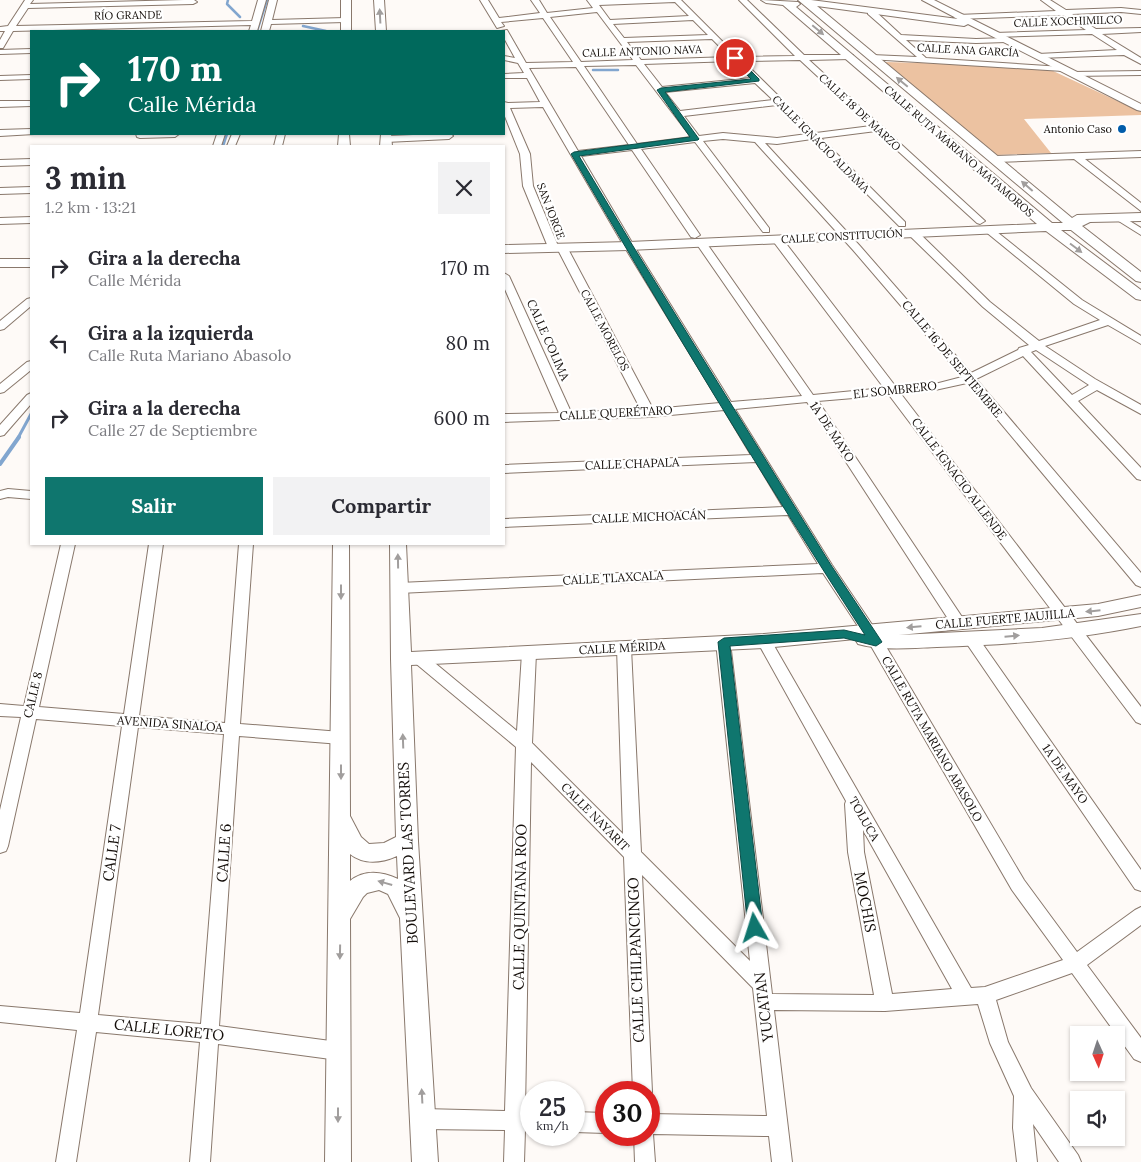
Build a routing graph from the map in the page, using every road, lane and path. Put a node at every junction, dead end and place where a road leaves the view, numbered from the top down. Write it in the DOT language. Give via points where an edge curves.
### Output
graph roads {
  1 [pos="262,0"];
  2 [pos="273,0"];
  3 [pos="346,0"];
  4 [pos="379,0"];
  5 [pos="484,0"];
  6 [pos="536,0"];
  7 [pos="677,0"];
  8 [pos="743,0"];
  9 [pos="766,0"];
  10 [pos="927,0"];
  11 [pos="1045,0"];
  12 [pos="784,1"];
  13 [pos="805,1"];
  14 [pos="27,3"];
  15 [pos="594,4"];
  16 [pos="870,12"];
  17 [pos="1141,12"];
  18 [pos="1065,13"];
  19 [pos="189,14"];
  20 [pos="546,15"];
  21 [pos="958,16"];
  22 [pos="694,18"];
  23 [pos="345,20"];
  24 [pos="497,20"];
  25 [pos="267,22"];
  26 [pos="299,22"];
  27 [pos="608,22"];
  28 [pos="256,23"];
  29 [pos="974,25"];
  30 [pos="11,28"];
  31 [pos="0,29"];
  32 [pos="253,30"];
  33 [pos="265,30"];
  34 [pos="296,30"];
  35 [pos="346,30"];
  36 [pos="381,30"];
  37 [pos="503,30"];
  38 [pos="1141,30"];
  39 [pos="1095,32"];
  40 [pos="505,34"];
  41 [pos="996,35"];
  42 [pos="714,37"];
  43 [pos="898,37"];
  44 [pos="621,40"];
  45 [pos="1007,40"];
  46 [pos="0,46"];
  47 [pos="1141,51"];
  48 [pos="0,52"];
  49 [pos="30,52"];
  50 [pos="1126,52"];
  51 [pos="1038,56"];
  52 [pos="850,57"];
  53 [pos="872,57"];
  54 [pos="505,58"];
  55 [pos="735,58"];
  56 [pos="801,58"];
  57 [pos="923,59"];
  58 [pos="638,62"];
  59 [pos="1141,62"];
  60 [pos="579,64"];
  61 [pos="525,68"];
  62 [pos="1063,69"];
  63 [pos="1141,73"];
  64 [pos="1073,74"];
  65 [pos="505,76"];
  66 [pos="30,77"];
  67 [pos="0,78"];
  68 [pos="756,80"];
  69 [pos="661,90"];
  70 [pos="528,96"];
  71 [pos="778,102"];
  72 [pos="505,103"];
  73 [pos="505,103"];
  74 [pos="0,104"];
  75 [pos="30,104"];
  76 [pos="544,104"];
  77 [pos="505,105"];
  78 [pos="1141,108"];
  79 [pos="679,114"];
  80 [pos="877,128"];
  81 [pos="30,132"];
  82 [pos="0,133"];
  83 [pos="449,135"];
  84 [pos="814,136"];
  85 [pos="695,139"];
  86 [pos="386,140"];
  87 [pos="758,140"];
  88 [pos="634,146"];
  89 [pos="574,154"];
  90 [pos="1141,154"];
  91 [pos="1077,157"];
  92 [pos="996,159"];
  93 [pos="30,162"];
  94 [pos="0,163"];
  95 [pos="30,190"];
  96 [pos="0,191"];
  97 [pos="1141,208"];
  98 [pos="1141,217"];
  99 [pos="1037,218"];
  100 [pos="1120,218"];
  101 [pos="30,220"];
  102 [pos="0,221"];
  103 [pos="1069,222"];
  104 [pos="902,224"];
  105 [pos="984,225"];
  106 [pos="1048,227"];
  107 [pos="766,230"];
  108 [pos="842,231"];
  109 [pos="1141,232"];
  110 [pos="913,233"];
  111 [pos="698,239"];
  112 [pos="778,239"];
  113 [pos="628,244"];
  114 [pos="558,247"];
  115 [pos="505,249"];
  116 [pos="30,262"];
  117 [pos="2,265"];
  118 [pos="505,278"];
  119 [pos="1141,278"];
  120 [pos="1141,296"];
  121 [pos="30,303"];
  122 [pos="1109,321"];
  123 [pos="0,328"];
  124 [pos="1141,341"];
  125 [pos="1038,344"];
  126 [pos="1024,350"];
  127 [pos="30,365"];
  128 [pos="968,379"];
  129 [pos="1096,386"];
  130 [pos="0,390"];
  131 [pos="892,391"];
  132 [pos="30,398"];
  133 [pos="809,398"];
  134 [pos="1070,401"];
  135 [pos="728,406"];
  136 [pos="1141,410"];
  137 [pos="649,413"];
  138 [pos="567,416"];
  139 [pos="505,418"];
  140 [pos="0,432"];
  141 [pos="760,458"];
  142 [pos="505,469"];
  143 [pos="1141,476"];
  144 [pos="0,495"];
  145 [pos="30,495"];
  146 [pos="793,511"];
  147 [pos="505,523"];
  148 [pos="68,545"];
  149 [pos="156,545"];
  150 [pos="246,545"];
  151 [pos="341,545"];
  152 [pos="398,545"];
  153 [pos="827,568"];
  154 [pos="1141,582"];
  155 [pos="399,588"];
  156 [pos="1141,601"];
  157 [pos="1062,614"];
  158 [pos="1141,620"];
  159 [pos="959,624"];
  160 [pos="1074,631"];
  161 [pos="872,637"];
  162 [pos="972,640"];
  163 [pos="764,641"];
  164 [pos="724,642"];
  165 [pos="624,648"];
  166 [pos="529,653"];
  167 [pos="410,658"];
  168 [pos="0,710"];
  169 [pos="29,712"];
  170 [pos="1141,718"];
  171 [pos="131,721"];
  172 [pos="233,728"];
  173 [pos="341,738"];
  174 [pos="524,745"];
  175 [pos="853,800"];
  176 [pos="341,812"];
  177 [pos="407,841"];
  178 [pos="0,846"];
  179 [pos="631,855"];
  180 [pos="1141,884"];
  181 [pos="1141,915"];
  182 [pos="411,920"];
  183 [pos="340,924"];
  184 [pos="1075,964"];
  185 [pos="763,994"];
  186 [pos="985,995"];
  187 [pos="966,997"];
  188 [pos="884,1003"];
  189 [pos="0,1014"];
  190 [pos="88,1022"];
  191 [pos="211,1034"];
  192 [pos="338,1051"];
  193 [pos="1141,1053"];
  194 [pos="523,1081"];
  195 [pos="641,1081"];
  196 [pos="1024,1095"];
  197 [pos="423,1119"];
  198 [pos="520,1121"];
  199 [pos="660,1124"];
  200 [pos="778,1126"];
  201 [pos="520,1135"];
  202 [pos="644,1146"];
  203 [pos="66,1162"];
  204 [pos="200,1162"];
  205 [pos="338,1162"];
  206 [pos="425,1162"];
  207 [pos="514,1162"];
  208 [pos="645,1162"];
  209 [pos="782,1162"];
  210 [pos="1028,1162"];
  211 [pos="1071,1162"];
  1 -- 28 [label="street"];
  2 -- 25 [label="street"];
  3 -- 23 [label="main road"];
  36 -- 4 [label="main road, one-way"];
  5 -- 24 [label="street, CALLE RUTA MARIANO ABASOLO"];
  6 -- 20 [label="street, 1A DE MAYO"];
  7 -- 15 [label="street"];
  7 -- 22 [label="street, CALLE IGNACIO ALDAMA"];
  8 -- 56 [label="street, CALLE 18 DE MARZO"];
  9 -- 12 [label="main road"];
  10 -- 21 [label="main road"];
  11 -- 18 [label="street"];
  12 -- 13 [label="main road"];
  12 -- 52 [label="main road, CALLE RUTA MARIANO MATAMOROS, one-way"];
  13 -- 16 [label="main road"];
  13 -- 53 [label="main road, CALLE RUTA MARIANO MATAMOROS"];
  14 -- 19 [label="street"];
  14 -- 30 [label="street"];
  15 -- 20 [label="street"];
  15 -- 27 [label="street"];
  16 -- 29 [label="main road"];
  16 -- 43 [label="street"];
  17 -- 18 [label="street"];
  18 -- 21 [label="street"];
  18 -- 39 [label="street"];
  19 -- 28 [label="street, RÍO GRANDE"];
  19 -- 30 [label="street, RÍO GRANDE"];
  20 -- 24 [label="street"];
  20 -- 60 [label="street, 1A DE MAYO"];
  21 -- 29 [label="main road"];
  22 -- 27 [label="street"];
  22 -- 42 [label="street, CALLE IGNACIO ALDAMA"];
  23 -- 26 [label="street"];
  23 -- 35 [label="main road"];
  24 -- 37 [label="street, CALLE RUTA MARIANO ABASOLO"];
  25 -- 26 [label="street"];
  25 -- 33 [label="street"];
  26 -- 34 [label="street"];
  27 -- 44 [label="street"];
  28 -- 32 [label="street"];
  29 -- 41 [label="main road"];
  30 -- 31 [label="street, RÍO GRANDE"];
  30 -- 46 [label="street"];
  38 -- 39 [label="street, CALLE XOCHIMILCO"];
  39 -- 41 [label="street, CALLE XOCHIMILCO"];
  39 -- 50 [label="street"];
  40 -- 61 [label="street, CALLE RUTA MARIANO ABASOLO"];
  41 -- 45 [label="main road"];
  42 -- 44 [label="street"];
  42 -- 55 [label="street, CALLE IGNACIO ALDAMA"];
  43 -- 45 [label="street"];
  43 -- 57 [label="street"];
  44 -- 58 [label="street"];
  45 -- 51 [label="main road"];
  47 -- 50 [label="street, CALLE ANA GARCÍA"];
  48 -- 49 [label="street"];
  50 -- 51 [label="street, CALLE ANA GARCÍA"];
  50 -- 59 [label="street"];
  51 -- 62 [label="main road"];
  52 -- 56 [label="street, CALLE ANTONIO NAVA"];
  52 -- 99 [label="main road, CALLE RUTA MARIANO MATAMOROS"];
  53 -- 57 [label="street, CALLE ANA GARCÍA"];
  92 -- 53 [label="main road, CALLE RUTA MARIANO MATAMOROS, one-way"];
  54 -- 61 [label="street"];
  55 -- 56 [label="street, CALLE ANTONIO NAVA"];
  55 -- 58 [label="street, CALLE ANTONIO NAVA"];
  55 -- 68 [label="street, CALLE IGNACIO ALDAMA"];
  56 -- 80 [label="street, CALLE 18 DE MARZO"];
  57 -- 62 [label="street, CALLE ANA GARCÍA"];
  58 -- 60 [label="street, CALLE ANTONIO NAVA"];
  58 -- 69 [label="street"];
  60 -- 61 [label="street, CALLE ANTONIO NAVA"];
  60 -- 88 [label="street, 1A DE MAYO"];
  61 -- 65 [label="street"];
  61 -- 76 [label="street, CALLE RUTA MARIANO ABASOLO"];
  62 -- 64 [label="main road"];
  63 -- 64 [label="street"];
  64 -- 78 [label="main road"];
  66 -- 67 [label="street"];
  68 -- 69 [label="street"];
  68 -- 71 [label="street, CALLE IGNACIO ALDAMA"];
  69 -- 79 [label="street"];
  70 -- 73 [label="street"];
  71 -- 79 [label="street"];
  71 -- 84 [label="street, CALLE IGNACIO ALDAMA"];
  72 -- 76 [label="street"];
  74 -- 75 [label="street"];
  76 -- 89 [label="street, CALLE RUTA MARIANO ABASOLO"];
  77 -- 114 [label="street, SAN JORGE" via="525,154 528,186"];
  79 -- 85 [label="street"];
  80 -- 84 [label="street"];
  80 -- 105 [label="street, CALLE 18 DE MARZO"];
  81 -- 82 [label="street"];
  83 -- 86 [label="street"];
  84 -- 87 [label="street" via="777,142"];
  84 -- 104 [label="street, CALLE IGNACIO ALDAMA"];
  85 -- 87 [label="street" via="738,136"];
  85 -- 88 [label="street"];
  85 -- 107 [label="street"];
  87 -- 108 [label="street, CALLE 16 DE SEPTIEMBRE"];
  88 -- 89 [label="street"];
  88 -- 111 [label="street, 1A DE MAYO"];
  89 -- 113 [label="street, CALLE RUTA MARIANO ABASOLO"];
  90 -- 91 [label="street"];
  91 -- 92 [label="street"];
  91 -- 97 [label="street"];
  103 -- 92 [label="main road, CALLE RUTA MARIANO MATAMOROS, one-way"];
  93 -- 94 [label="street"];
  95 -- 96 [label="street"];
  98 -- 100 [label="main road"];
  99 -- 103 [label="main road, CALLE CONSTITUCIÓN"];
  99 -- 105 [label="main road, CALLE CONSTITUCIÓN"];
  99 -- 106 [label="main road, CALLE RUTA MARIANO MATAMOROS"];
  100 -- 103 [label="main road"];
  100 -- 109 [label="street"];
  101 -- 102 [label="street"];
  103 -- 106 [label="main road, CALLE CONSTITUCIÓN"];
  103 -- 119 [label="main road, CALLE RUTA MARIANO MATAMOROS"];
  104 -- 105 [label="main road, CALLE CONSTITUCIÓN"];
  104 -- 108 [label="main road, CALLE CONSTITUCIÓN"];
  105 -- 106 [label="main road, CALLE CONSTITUCIÓN"];
  105 -- 110 [label="main road, CALLE CONSTITUCIÓN"];
  105 -- 122 [label="street, CALLE 18 DE MARZO" via="1045,277"];
  106 -- 120 [label="main road, CALLE RUTA MARIANO MATAMOROS, one-way"];
  107 -- 108 [label="main road, CALLE CONSTITUCIÓN"];
  107 -- 111 [label="main road, CALLE CONSTITUCIÓN"];
  108 -- 110 [label="main road, CALLE CONSTITUCIÓN"];
  108 -- 112 [label="main road, CALLE CONSTITUCIÓN"];
  108 -- 128 [label="street, CALLE 16 DE SEPTIEMBRE"];
  110 -- 125 [label="street" via="1012,326"];
  111 -- 112 [label="main road, CALLE CONSTITUCIÓN"];
  111 -- 113 [label="main road, CALLE CONSTITUCIÓN"];
  111 -- 133 [label="street, 1A DE MAYO"];
  112 -- 131 [label="street, CALLE IGNACIO ALLENDE"];
  113 -- 114 [label="main road, CALLE CONSTITUCIÓN"];
  113 -- 135 [label="street, CALLE RUTA MARIANO ABASOLO"];
  114 -- 115 [label="main road, CALLE CONSTITUCIÓN"];
  114 -- 137 [label="street, CALLE MORELOS"];
  116 -- 117 [label="main road"];
  118 -- 138 [label="street, CALLE COLIMA"];
  121 -- 123 [label="street"];
  122 -- 124 [label="street, CALLE 18 DE MARZO"];
  122 -- 125 [label="street, EL SOMBRERO"];
  125 -- 126 [label="street, EL SOMBRERO"];
  125 -- 129 [label="street"];
  126 -- 128 [label="street, EL SOMBRERO"];
  126 -- 134 [label="street"];
  127 -- 130 [label="street"];
  128 -- 131 [label="street, EL SOMBRERO" via="936,387"];
  128 -- 154 [label="street, CALLE 16 DE SEPTIEMBRE"];
  129 -- 134 [label="street"];
  129 -- 136 [label="street"];
  131 -- 133 [label="street, EL SOMBRERO"];
  131 -- 157 [label="street, CALLE IGNACIO ALLENDE"];
  132 -- 140 [label="street"];
  133 -- 135 [label="street, EL SOMBRERO"];
  133 -- 159 [label="street, 1A DE MAYO"];
  134 -- 143 [label="street"];
  135 -- 137 [label="street, CALLE QUERÉTARO"];
  135 -- 141 [label="street, CALLE RUTA MARIANO ABASOLO"];
  137 -- 138 [label="street, CALLE QUERÉTARO"];
  138 -- 139 [label="street, CALLE QUERÉTARO"];
  141 -- 142 [label="street, CALLE CHAPALA"];
  141 -- 146 [label="street, CALLE RUTA MARIANO ABASOLO"];
  144 -- 145 [label="street"];
  146 -- 147 [label="street, CALLE MICHOACÁN"];
  146 -- 153 [label="street, CALLE RUTA MARIANO ABASOLO"];
  148 -- 169 [label="street, CALLE 8"];
  149 -- 171 [label="street, CALLE 7"];
  150 -- 172 [label="street, CALLE 6"];
  151 -- 173 [label="main road, one-way"];
  155 -- 152 [label="main road, BOULEVARD LAS TORRES, one-way"];
  153 -- 155 [label="street, CALLE TLAXCALA"];
  153 -- 161 [label="street, CALLE RUTA MARIANO ABASOLO"];
  155 -- 167 [label="main road, BOULEVARD LAS TORRES"];
  156 -- 157 [label="main road, CALLE FUERTE JAUJILLA, one-way"];
  157 -- 159 [label="main road, CALLE FUERTE JAUJILLA"];
  157 -- 160 [label="street, CALLE IGNACIO ALLENDE"];
  158 -- 160 [label="main road, CALLE FUERTE JAUJILLA"];
  159 -- 161 [label="main road, CALLE FUERTE JAUJILLA, one-way"];
  162 -- 160 [label="main road, CALLE FUERTE JAUJILLA, one-way"];
  160 -- 170 [label="street, CALLE IGNACIO ALLENDE"];
  161 -- 162 [label="main road, CALLE FUERTE JAUJILLA"];
  161 -- 163 [label="main road, CALLE MÉRIDA" via="844,634"];
  161 -- 184 [label="street, CALLE RUTA MARIANO ABASOLO" via="1018,885"];
  162 -- 180 [label="street, 1A DE MAYO"];
  163 -- 164 [label="main road, CALLE MÉRIDA"];
  163 -- 175 [label="street, TOLUCA"];
  164 -- 165 [label="main road, CALLE MÉRIDA"];
  164 -- 185 [label="street, YUCATAN"];
  165 -- 166 [label="main road, CALLE MÉRIDA"];
  165 -- 179 [label="street, CALLE CHILPANCINGO"];
  166 -- 167 [label="main road, CALLE MÉRIDA"];
  166 -- 174 [label="street, CALLE QUINTANA ROO"];
  167 -- 174 [label="street, CALLE NAYARIT"];
  177 -- 167 [label="main road, BOULEVARD LAS TORRES, one-way"];
  168 -- 169 [label="street, AVENIDA SINALOA"];
  169 -- 171 [label="street, AVENIDA SINALOA"];
  169 -- 178 [label="street, CALLE 8"];
  171 -- 172 [label="street, AVENIDA SINALOA"];
  171 -- 190 [label="street, CALLE 7"];
  172 -- 173 [label="street, AVENIDA SINALOA"];
  172 -- 191 [label="street, CALLE 6"];
  173 -- 176 [label="main road, one-way"];
  174 -- 179 [label="street, CALLE NAYARIT"];
  174 -- 194 [label="street, CALLE QUINTANA ROO"];
  175 -- 187 [label="street, TOLUCA"];
  175 -- 188 [label="street, MOCHIS" via="856,852"];
  176 -- 177 [label="main road" via="349,840 362,850 383,853"];
  176 -- 183 [label="main road"];
  177 -- 182 [label="main road, BOULEVARD LAS TORRES"];
  179 -- 185 [label="street, CALLE NAYARIT"];
  179 -- 195 [label="street, CALLE CHILPANCINGO"];
  181 -- 184 [label="street"];
  182 -- 183 [label="main road, one-way" via="396,888 380,881 354,890"];
  197 -- 182 [label="main road, BOULEVARD LAS TORRES, one-way"];
  183 -- 192 [label="main road, one-way"];
  184 -- 186 [label="street"];
  184 -- 193 [label="street, CALLE RUTA MARIANO ABASOLO"];
  185 -- 188 [label="street"];
  185 -- 200 [label="street, YUCATAN"];
  186 -- 187 [label="street"];
  186 -- 196 [label="street" via="1000,1043"];
  187 -- 188 [label="street"];
  189 -- 190 [label="street, CALLE LORETO"];
  190 -- 191 [label="street, CALLE LORETO"];
  190 -- 203 [label="street, CALLE 7"];
  191 -- 192 [label="street, CALLE LORETO"];
  191 -- 204 [label="street, CALLE 6"];
  192 -- 205 [label="main road, one-way"];
  196 -- 210 [label="street" via="1023,1128"];
  196 -- 211 [label="street"];
  197 -- 198 [label="street"];
  197 -- 206 [label="main road, BOULEVARD LAS TORRES"];
  199 -- 200 [label="street"];
  200 -- 209 [label="street, YUCATAN"];
  201 -- 207 [label="street, CALLE QUINTANA ROO"];
  202 -- 208 [label="street"];
}
